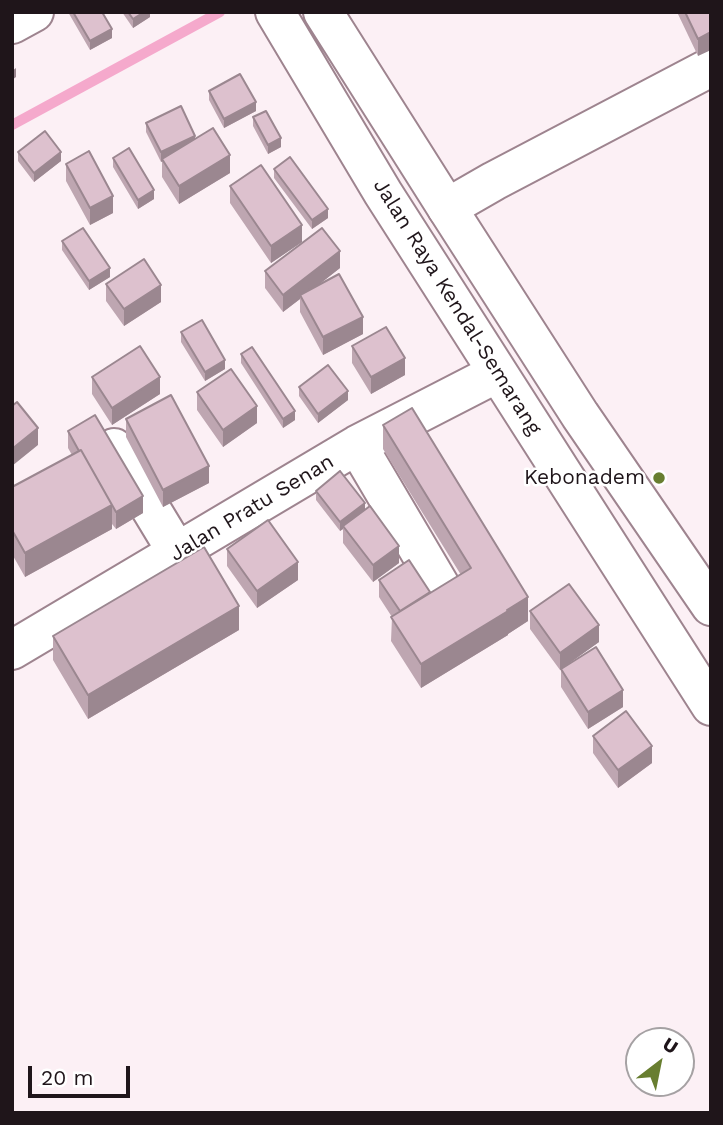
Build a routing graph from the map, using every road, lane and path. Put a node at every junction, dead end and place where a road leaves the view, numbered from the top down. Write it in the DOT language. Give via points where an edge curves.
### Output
graph roads {
  1 [pos="34,12"];
  2 [pos="275,12"];
  3 [pos="323,12"];
  4 [pos="12,24"];
  5 [pos="711,67"];
  6 [pos="447,208"];
  7 [pos="497,373"];
  8 [pos="357,445"];
  9 [pos="114,448"];
  10 [pos="177,552"];
  11 [pos="443,591"];
  12 [pos="711,606"];
  13 [pos="12,650"];
  14 [pos="711,706"];
  1 -- 4 [label="main road"];
  2 -- 7 [label="main road, Jalan Raya Kendal-Semarang"];
  3 -- 6 [label="main road, Jalan Raya Kendal-Semarang"];
  5 -- 6 [label="main road"];
  6 -- 12 [label="main road, Jalan Raya Kendal-Semarang" via="580,415"];
  7 -- 8 [label="main road, Jalan Pratu Senan"];
  7 -- 14 [label="main road, Jalan Raya Kendal-Semarang"];
  8 -- 10 [label="main road, Jalan Pratu Senan"];
  8 -- 11 [label="main road"];
  9 -- 10 [label="main road"];
  10 -- 13 [label="main road, Jalan Pratu Senan"];
}
